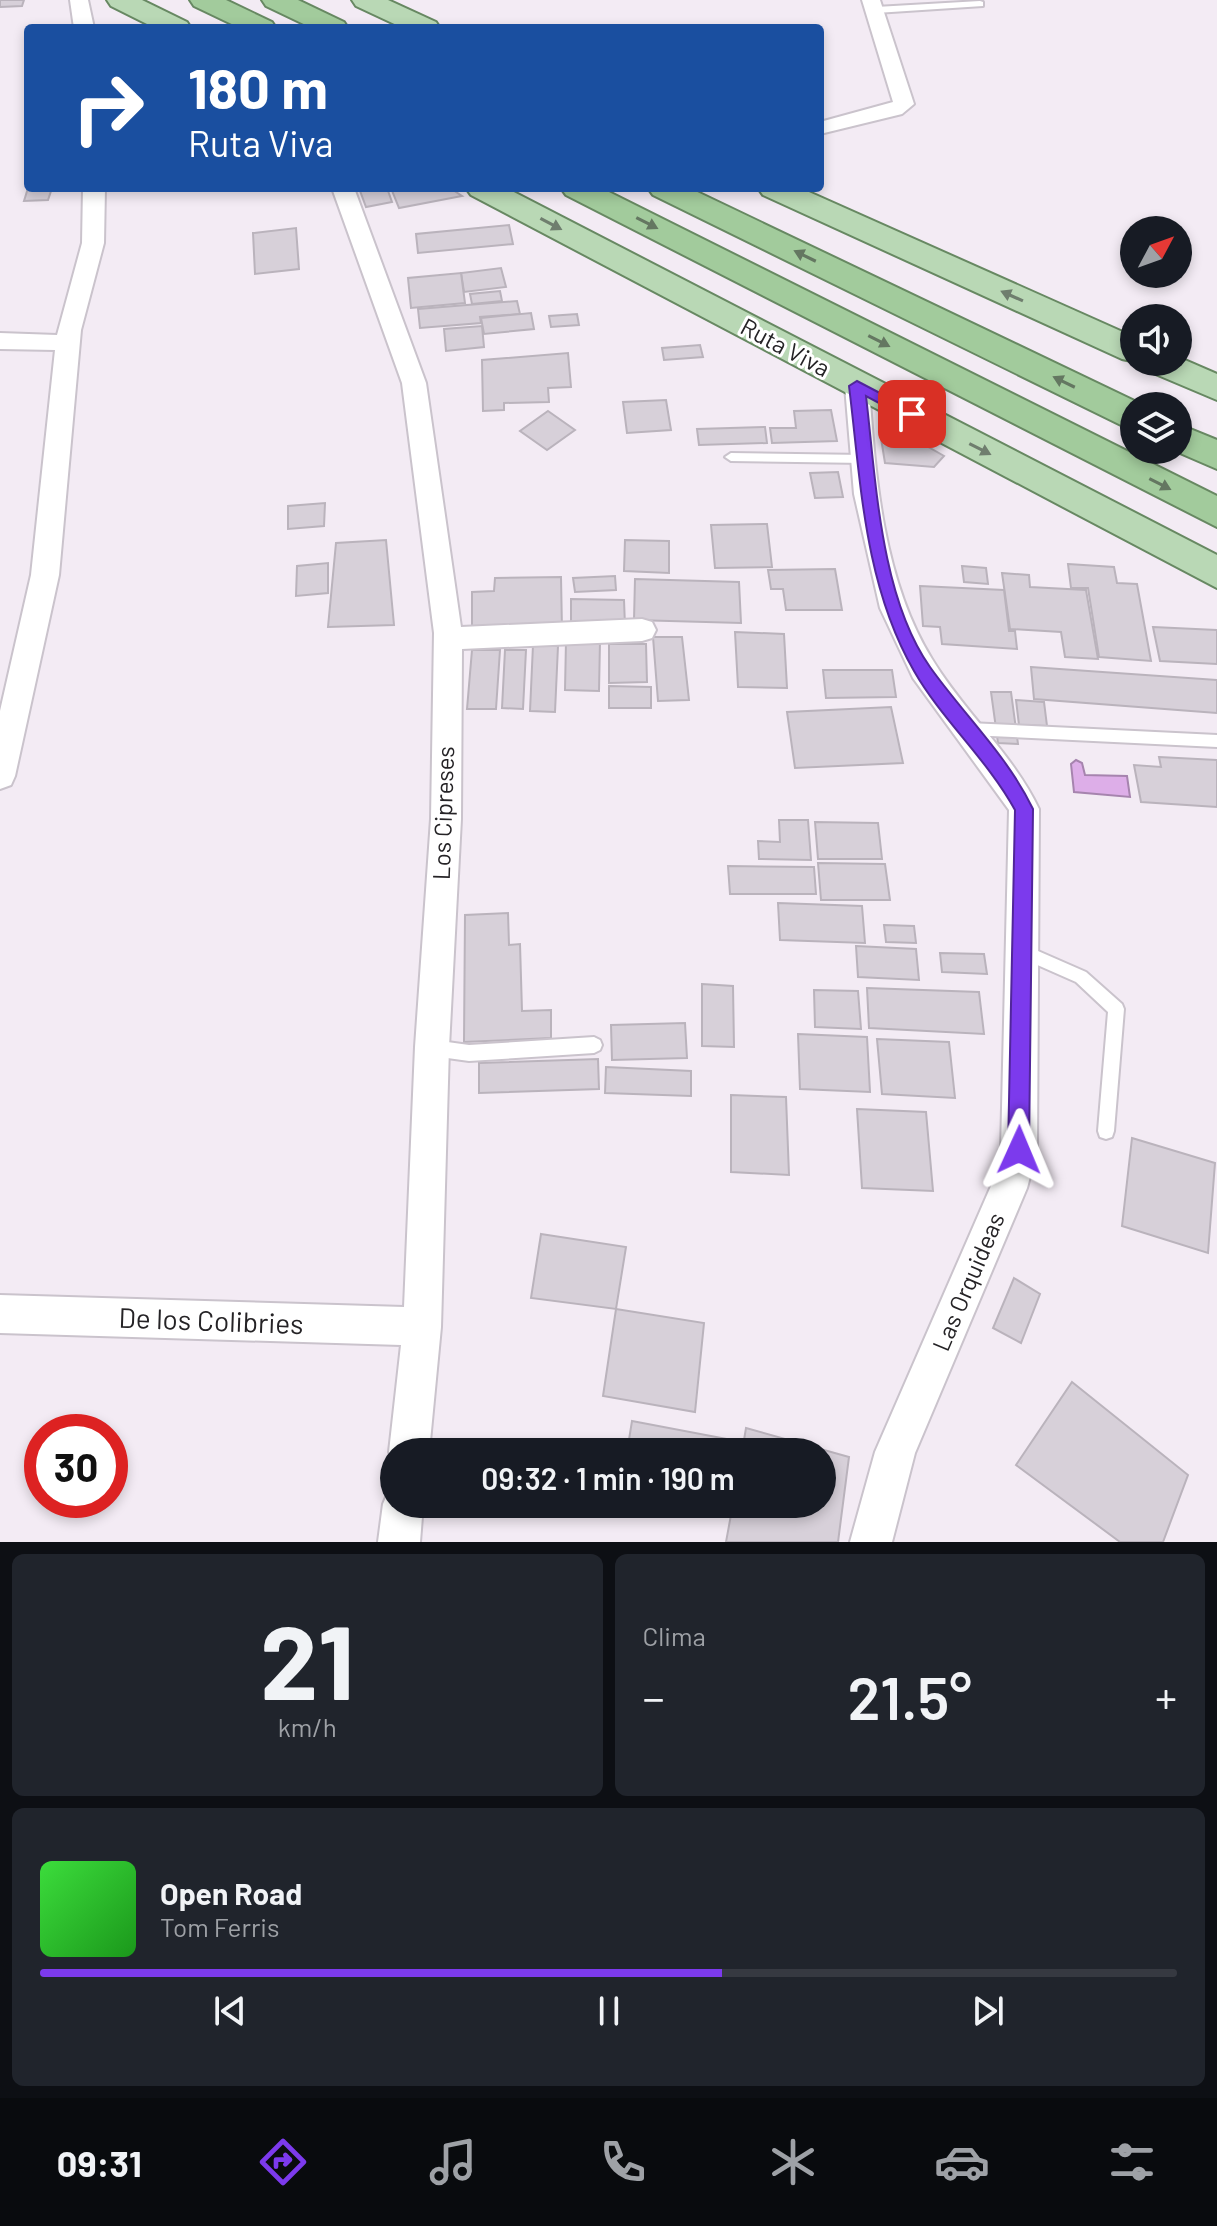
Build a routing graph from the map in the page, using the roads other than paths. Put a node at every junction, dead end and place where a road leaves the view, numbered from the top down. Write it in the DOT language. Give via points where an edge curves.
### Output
graph roads {
  1 [pos="79,0"];
  2 [pos="121,0"];
  3 [pos="204,0"];
  4 [pos="276,0"];
  5 [pos="366,0"];
  6 [pos="980,4"];
  7 [pos="873,5"];
  8 [pos="83,24"];
  9 [pos="169,24"];
  10 [pos="254,24"];
  11 [pos="326,24"];
  12 [pos="417,24"];
  13 [pos="824,127"];
  14 [pos="94,192"];
  15 [pos="344,192"];
  16 [pos="490,192"];
  17 [pos="585,192"];
  18 [pos="672,192"];
  19 [pos="783,192"];
  20 [pos="0,341"];
  21 [pos="68,343"];
  22 [pos="1120,345"];
  23 [pos="1190,376"];
  24 [pos="857,386"];
  25 [pos="1217,388"];
  26 [pos="1120,409"];
  27 [pos="1192,444"];
  28 [pos="1217,456"];
  29 [pos="731,457"];
  30 [pos="865,459"];
  31 [pos="1217,513"];
  32 [pos="1217,573"];
  33 [pos="642,630"];
  34 [pos="449,639"];
  35 [pos="969,729"];
  36 [pos="1217,741"];
  37 [pos="0,776"];
  38 [pos="1022,951"];
  39 [pos="594,1045"];
  40 [pos="432,1047"];
  41 [pos="1106,1131"];
  42 [pos="0,1314"];
  43 [pos="422,1327"];
  44 [pos="410,1438"];
  45 [pos="402,1518"];
  46 [pos="399,1542"];
  47 [pos="871,1542"];
  1 -- 8 [label="street"];
  2 -- 9 [label="main road"];
  3 -- 10 [label="highway"];
  4 -- 11 [label="highway"];
  5 -- 12 [label="main road"];
  6 -- 7 [label="lane"];
  7 -- 13 [label="street" via="904,104"];
  14 -- 21 [label="street" via="93,243"];
  15 -- 34 [label="street, Los Cipreses" via="414,383"];
  16 -- 24 [label="main road, Ruta Viva, one-way"];
  17 -- 31 [label="highway, Ruta Viva, one-way"];
  26 -- 18 [label="highway, one-way"];
  22 -- 19 [label="main road, one-way"];
  20 -- 21 [label="street"];
  21 -- 37 [label="street" via="45,575"];
  23 -- 25 [label="main road"];
  24 -- 30 [label="street, Las Orquideas"];
  24 -- 32 [label="main road, Ruta Viva, one-way"];
  27 -- 28 [label="highway"];
  29 -- 30 [label="lane"];
  30 -- 35 [label="street, Las Orquideas" via="876,544 893,605 921,668"];
  33 -- 34 [label="street"];
  34 -- 40 [label="street, Los Cipreses" via="446,819"];
  35 -- 36 [label="lane"];
  35 -- 38 [label="street, Las Orquideas" via="1024,809"];
  38 -- 41 [label="lane" via="1081,977 1116,1009"];
  38 -- 47 [label="street, Las Orquideas" via="1019,1150 1009,1188 895,1452"];
  39 -- 40 [label="lane" via="469,1053"];
  40 -- 43 [label="street, Los Cipreses"];
  42 -- 43 [label="street, De los Colibries"];
  43 -- 44 [label="street, Los Cipreses"];
  45 -- 46 [label="street"];
}
